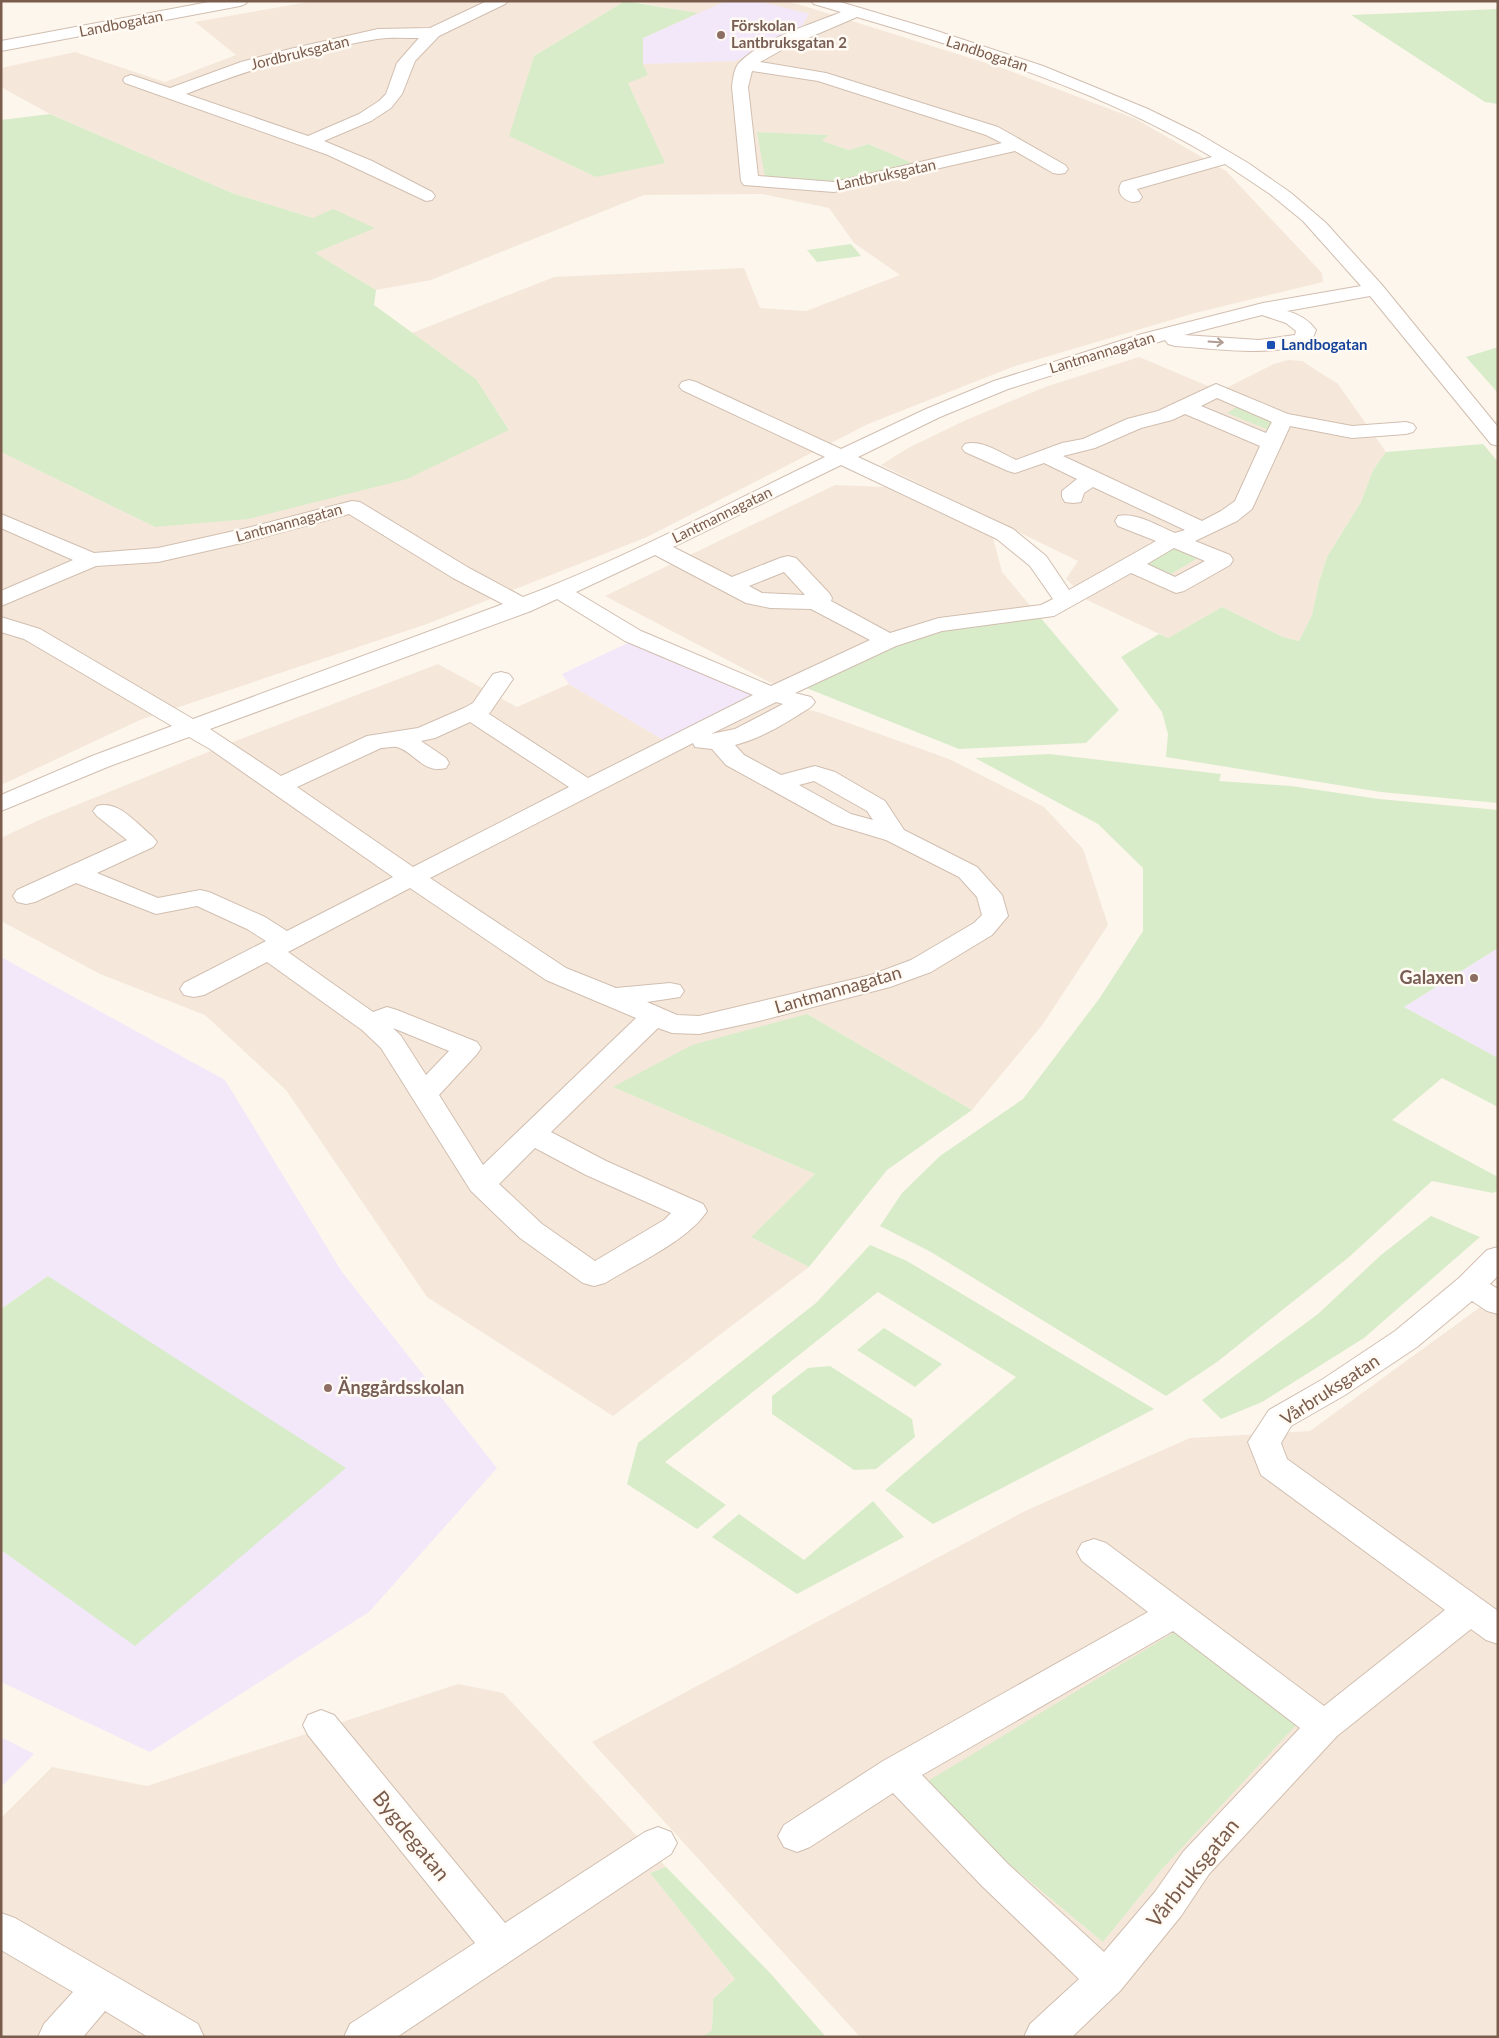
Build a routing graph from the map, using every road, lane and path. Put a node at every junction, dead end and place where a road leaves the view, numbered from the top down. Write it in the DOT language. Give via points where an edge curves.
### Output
graph roads {
  1 [pos="240,1"];
  2 [pos="500,1"];
  3 [pos="819,1"];
  4 [pos="855,12"];
  5 [pos="433,33"];
  6 [pos="1,46"];
  7 [pos="746,65"];
  8 [pos="131,80"];
  9 [pos="170,94"];
  10 [pos="308,142"];
  11 [pos="1018,145"];
  12 [pos="1227,158"];
  13 [pos="1059,169"];
  14 [pos="426,196"];
  15 [pos="1133,197"];
  16 [pos="1375,289"];
  17 [pos="1263,310"];
  18 [pos="1150,338"];
  19 [pos="689,386"];
  20 [pos="1184,406"];
  21 [pos="1283,419"];
  22 [pos="1406,428"];
  23 [pos="1498,440"];
  24 [pos="1272,444"];
  25 [pos="972,448"];
  26 [pos="1045,456"];
  27 [pos="842,457"];
  28 [pos="1092,478"];
  29 [pos="1074,497"];
  30 [pos="1,520"];
  31 [pos="1126,521"];
  32 [pos="1203,530"];
  33 [pos="1173,540"];
  34 [pos="656,547"];
  35 [pos="90,560"];
  36 [pos="1131,565"];
  37 [pos="730,586"];
  38 [pos="559,591"];
  39 [pos="1,599"];
  40 [pos="1066,601"];
  41 [pos="819,604"];
  42 [pos="523,606"];
  43 [pos="1,624"];
  44 [pos="888,641"];
  45 [pos="501,679"];
  46 [pos="771,694"];
  47 [pos="472,713"];
  48 [pos="192,728"];
  49 [pos="401,739"];
  50 [pos="678,741"];
  51 [pos="719,742"];
  52 [pos="437,764"];
  53 [pos="280,786"];
  54 [pos="587,788"];
  55 [pos="1,804"];
  56 [pos="106,812"];
  57 [pos="76,874"];
  58 [pos="410,877"];
  59 [pos="26,896"];
  60 [pos="278,946"];
  61 [pos="194,989"];
  62 [pos="670,992"];
  63 [pos="613,997"];
  64 [pos="654,1016"];
  65 [pos="372,1024"];
  66 [pos="424,1094"];
  67 [pos="534,1135"];
  68 [pos="481,1184"];
  69 [pos="1498,1257"];
  70 [pos="1470,1286"];
  71 [pos="1498,1303"];
  72 [pos="1094,1552"];
  73 [pos="1174,1614"];
  74 [pos="1484,1619"];
  75 [pos="321,1725"];
  76 [pos="1324,1726"];
  77 [pos="896,1772"];
  78 [pos="797,1836"];
  79 [pos="658,1843"];
  80 [pos="1,1930"];
  81 [pos="501,1946"];
  82 [pos="1106,1979"];
  83 [pos="101,1988"];
  84 [pos="58,2037"];
  85 [pos="184,2037"];
  86 [pos="364,2037"];
  87 [pos="1044,2037"];
  1 -- 6 [label="street, Landbogatan"];
  2 -- 5 [label="street, Jordbruksgatan"];
  3 -- 4 [label="street, Landbogatan"];
  4 -- 7 [label="street" via="761,53"];
  4 -- 12 [label="street, Landbogatan" via="1051,74 1106,95 1157,118"];
  5 -- 9 [label="street, Jordbruksgatan" via="378,34 290,54 247,65"];
  5 -- 10 [label="street, Jordbruksgatan" via="410,56 392,96 381,108"];
  7 -- 11 [label="street" via="820,76 992,131"];
  7 -- 11 [label="street, Lantbruksgatan" via="740,87 750,181 834,187"];
  8 -- 9 [label="street"];
  9 -- 10 [label="street"];
  10 -- 14 [label="street" via="400,180"];
  11 -- 13 [label="street"];
  12 -- 15 [label="street" via="1128,186 1128,193"];
  12 -- 16 [label="street, Landbogatan" via="1309,217"];
  16 -- 17 [label="street, Lantmannagatan"];
  16 -- 23 [label="street, Landbogatan"];
  17 -- 18 [label="street, Lantmannagatan"];
  18 -- 17 [label="street, one-way" via="1271,345 1304,339 1306,330 1293,319"];
  18 -- 27 [label="street, Lantmannagatan" via="1001,385 933,413"];
  19 -- 27 [label="street"];
  20 -- 21 [label="street" via="1216,390"];
  20 -- 24 [label="street"];
  20 -- 26 [label="street" via="1165,416 1134,423 1088,444"];
  21 -- 22 [label="street" via="1352,432"];
  21 -- 24 [label="street"];
  24 -- 32 [label="street" via="1244,504"];
  25 -- 26 [label="street" via="1015,468"];
  26 -- 28 [label="street"];
  27 -- 34 [label="street, Lantmannagatan"];
  27 -- 40 [label="street" via="1005,534 1038,560"];
  28 -- 29 [label="street" via="1073,491"];
  28 -- 32 [label="street"];
  30 -- 35 [label="street"];
  31 -- 33 [label="street"];
  32 -- 33 [label="street"];
  33 -- 36 [label="street"];
  33 -- 36 [label="street" via="1222,560 1176,586"];
  34 -- 37 [label="street, Lantmannagatan"];
  34 -- 38 [label="street, Lantmannagatan"];
  35 -- 39 [label="street, Lantmannagatan"];
  35 -- 42 [label="street, Lantmannagatan" via="158,555 352,507 461,573"];
  36 -- 40 [label="street"];
  37 -- 41 [label="street, Lantmannagatan" via="766,602"];
  37 -- 41 [label="street" via="788,563 821,598"];
  38 -- 42 [label="street, Lantmannagatan"];
  38 -- 46 [label="street" via="633,636"];
  40 -- 44 [label="street" via="1046,611 939,625"];
  41 -- 44 [label="street, Lantmannagatan"];
  42 -- 48 [label="street, Lantmannagatan"];
  43 -- 48 [label="street, Lantmannagatan" via="32,634"];
  44 -- 46 [label="street"];
  45 -- 47 [label="street" via="482,708"];
  46 -- 50 [label="street"];
  46 -- 51 [label="street" via="803,702 752,732"];
  47 -- 49 [label="street" via="426,734"];
  47 -- 54 [label="street"];
  48 -- 53 [label="street, Lantmannagatan"];
  48 -- 55 [label="street, Lantmannagatan" via="101,761"];
  49 -- 52 [label="street"];
  49 -- 53 [label="street" via="376,741"];
  50 -- 51 [label="street"];
  50 -- 54 [label="street"];
  51 -- 64 [label="street, Lantmannagatan" via="735,760 842,819 895,836 968,872 989,895 995,916 983,928 921,966 880,981 699,1025 672,1024"];
  53 -- 58 [label="street, Lantmannagatan"];
  54 -- 58 [label="street"];
  56 -- 57 [label="street" via="144,842"];
  57 -- 59 [label="street"];
  57 -- 60 [label="street" via="156,906 200,898 256,923"];
  58 -- 60 [label="street"];
  58 -- 63 [label="street, Lantmannagatan" via="556,974"];
  60 -- 61 [label="street"];
  60 -- 65 [label="street"];
  62 -- 63 [label="street, Lantmannagatan"];
  63 -- 64 [label="street, Lantmannagatan"];
  64 -- 67 [label="street"];
  65 -- 66 [label="street" via="391,1042"];
  65 -- 66 [label="street" via="387,1016 467,1048"];
  66 -- 68 [label="street"];
  67 -- 68 [label="street"];
  67 -- 68 [label="street" via="596,1168 692,1212 675,1227 594,1275 531,1231"];
  69 -- 70 [label="street, Vårbruksgatan"];
  70 -- 71 [label="street"];
  70 -- 74 [label="street, Vårbruksgatan" via="1406,1339 1280,1418 1264,1442 1273,1466"];
  72 -- 73 [label="street"];
  73 -- 76 [label="street"];
  73 -- 77 [label="street"];
  74 -- 76 [label="street, Vårbruksgatan"];
  75 -- 81 [label="street, Bygdegatan"];
  76 -- 82 [label="street, Vårbruksgatan" via="1196,1863 1168,1904"];
  77 -- 78 [label="street"];
  77 -- 82 [label="street" via="995,1876"];
  79 -- 81 [label="street"];
  80 -- 83 [label="street"];
  81 -- 86 [label="street"];
  82 -- 87 [label="street, Vårbruksgatan"];
  83 -- 84 [label="street"];
  83 -- 85 [label="street"];
}
